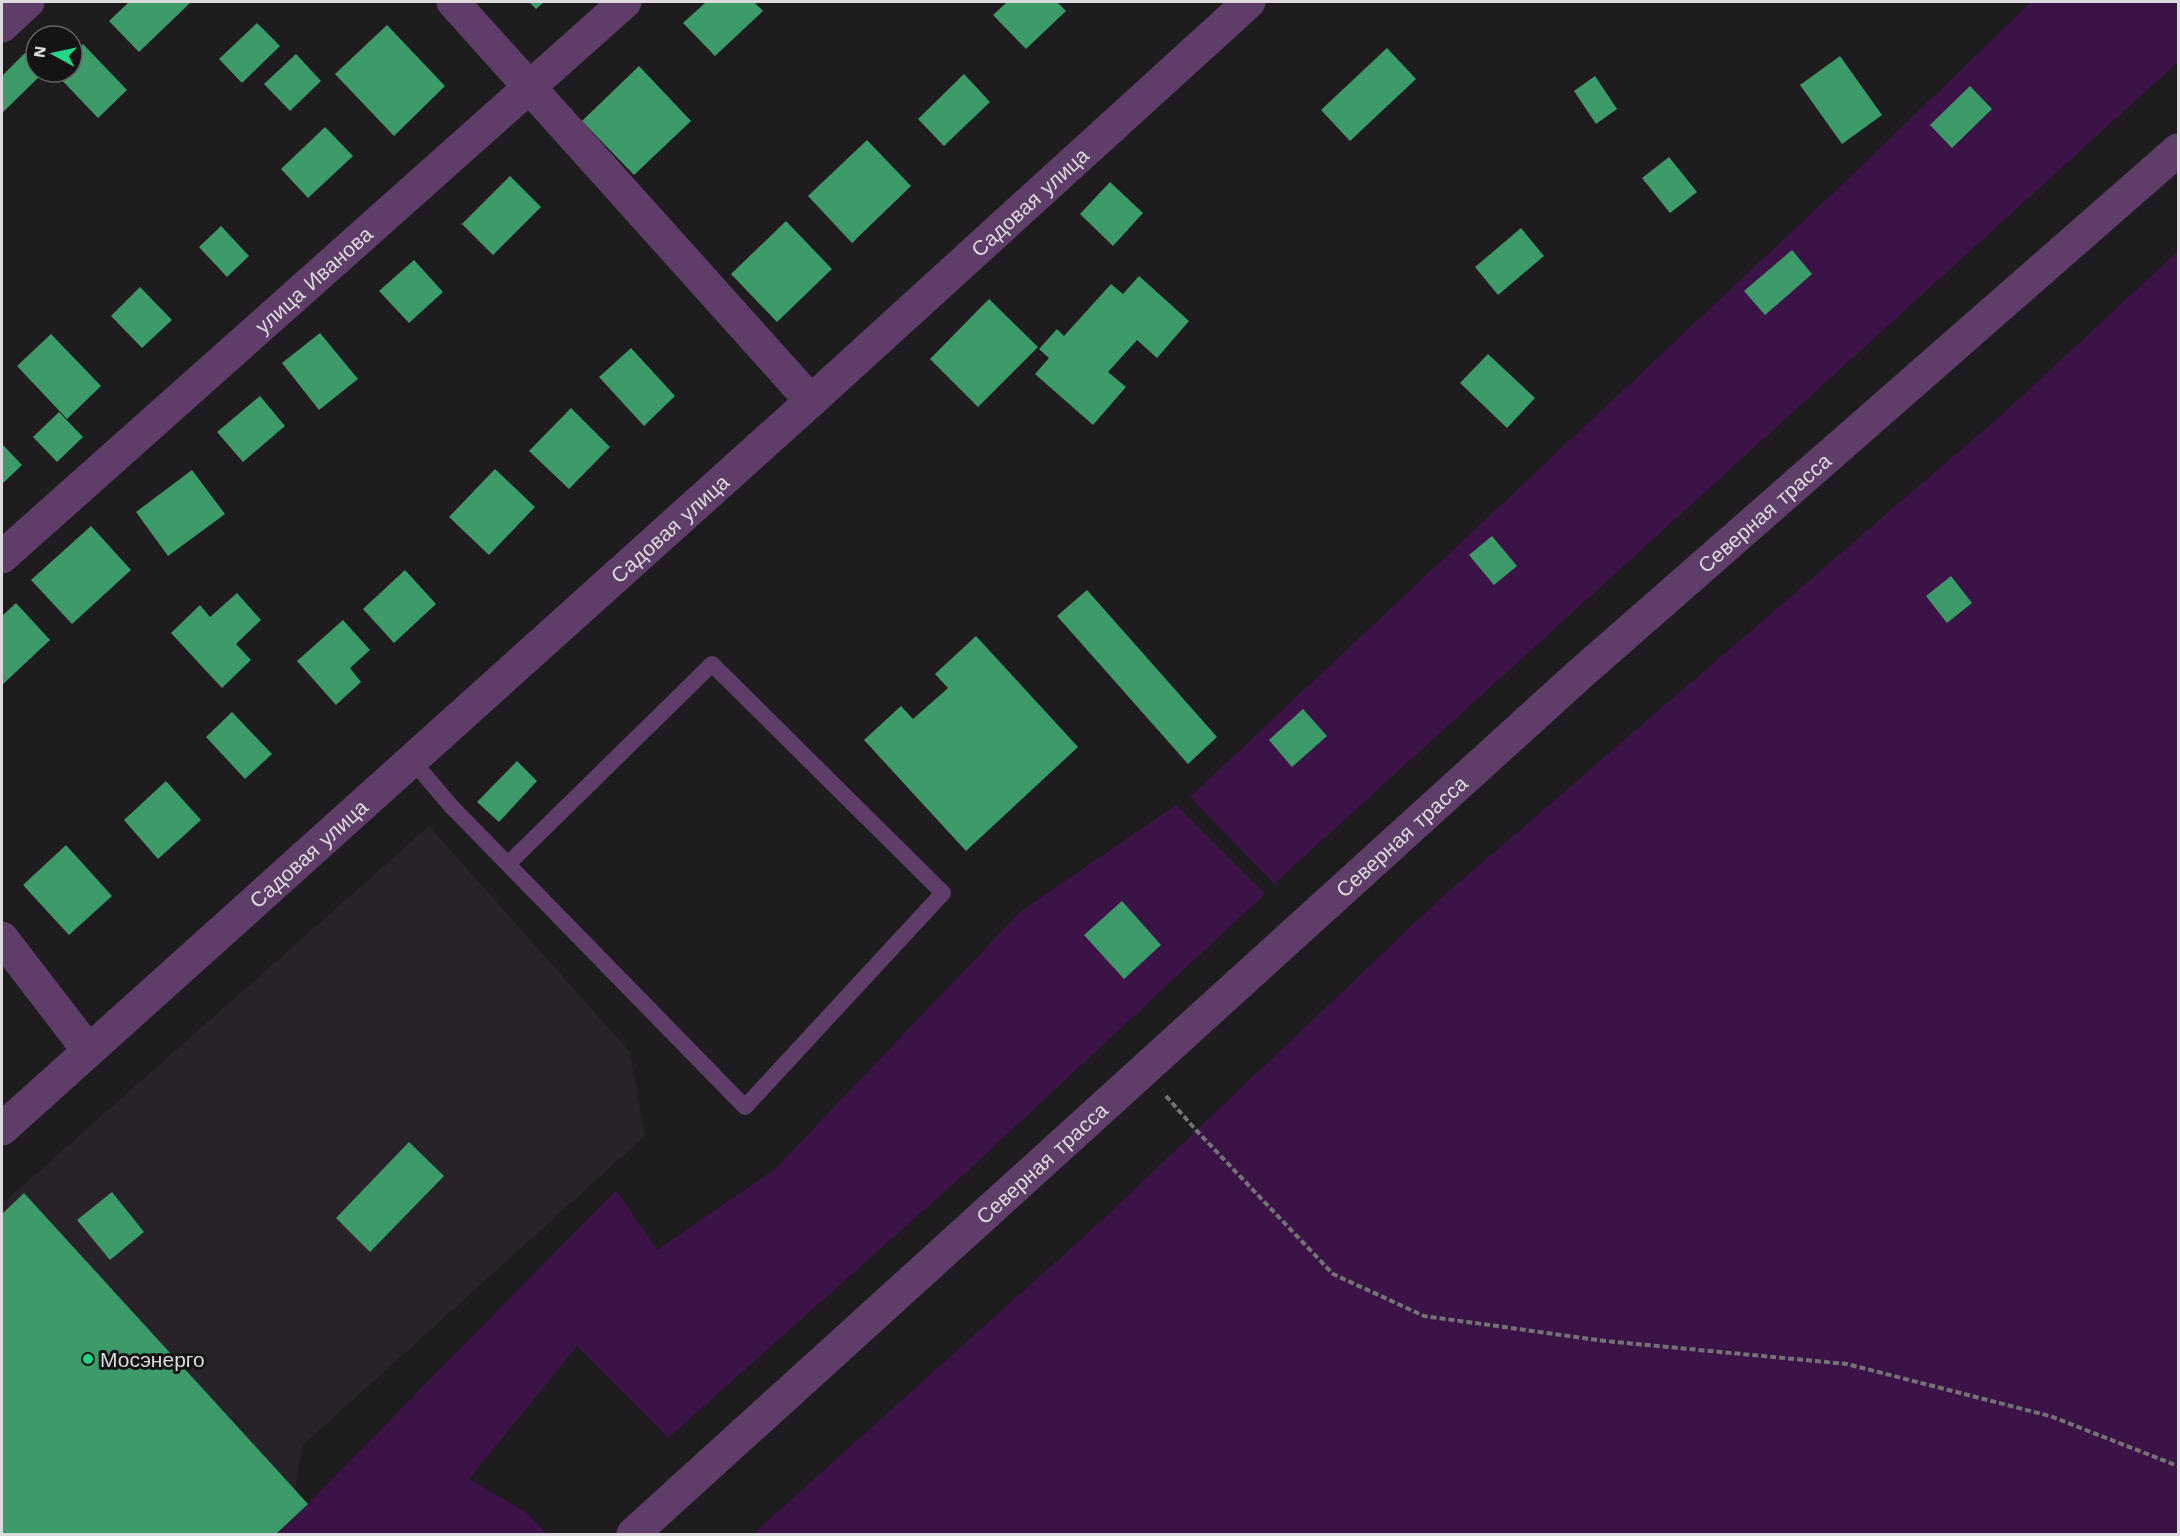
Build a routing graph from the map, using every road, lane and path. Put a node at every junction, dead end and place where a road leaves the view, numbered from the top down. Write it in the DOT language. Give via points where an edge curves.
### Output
graph roads {
  1 [pos="28,2"];
  2 [pos="453,2"];
  3 [pos="625,2"];
  4 [pos="1249,2"];
  5 [pos="2,26"];
  6 [pos="530,86"];
  7 [pos="2178,150"];
  8 [pos="811,401"];
  9 [pos="2,557"];
  10 [pos="411,759"];
  11 [pos="508,864"];
  12 [pos="2,938"];
  13 [pos="88,1050"];
  14 [pos="1144,1070"];
  15 [pos="2,1129"];
  16 [pos="2178,1466"];
  17 [pos="633,1534"];
  1 -- 5 [label="street"];
  2 -- 6 [label="street"];
  3 -- 6 [label="street, улица Иванова"];
  4 -- 8 [label="street, Садовая улица"];
  6 -- 8 [label="street"];
  6 -- 9 [label="street, улица Иванова"];
  7 -- 14 [label="street, Северная трасса" via="1580,674"];
  8 -- 10 [label="street, Садовая улица"];
  10 -- 11 [label="lane"];
  10 -- 13 [label="street, Садовая улица"];
  11 -- 11 [label="lane" via="745,1107 943,893 712,664"];
  12 -- 13 [label="street"];
  13 -- 15 [label="street, Садовая улица"];
  14 -- 16 [label="path" via="1333,1274 1424,1316 1605,1341 1847,1364 2050,1416"];
  14 -- 17 [label="street, Северная трасса"];
}
